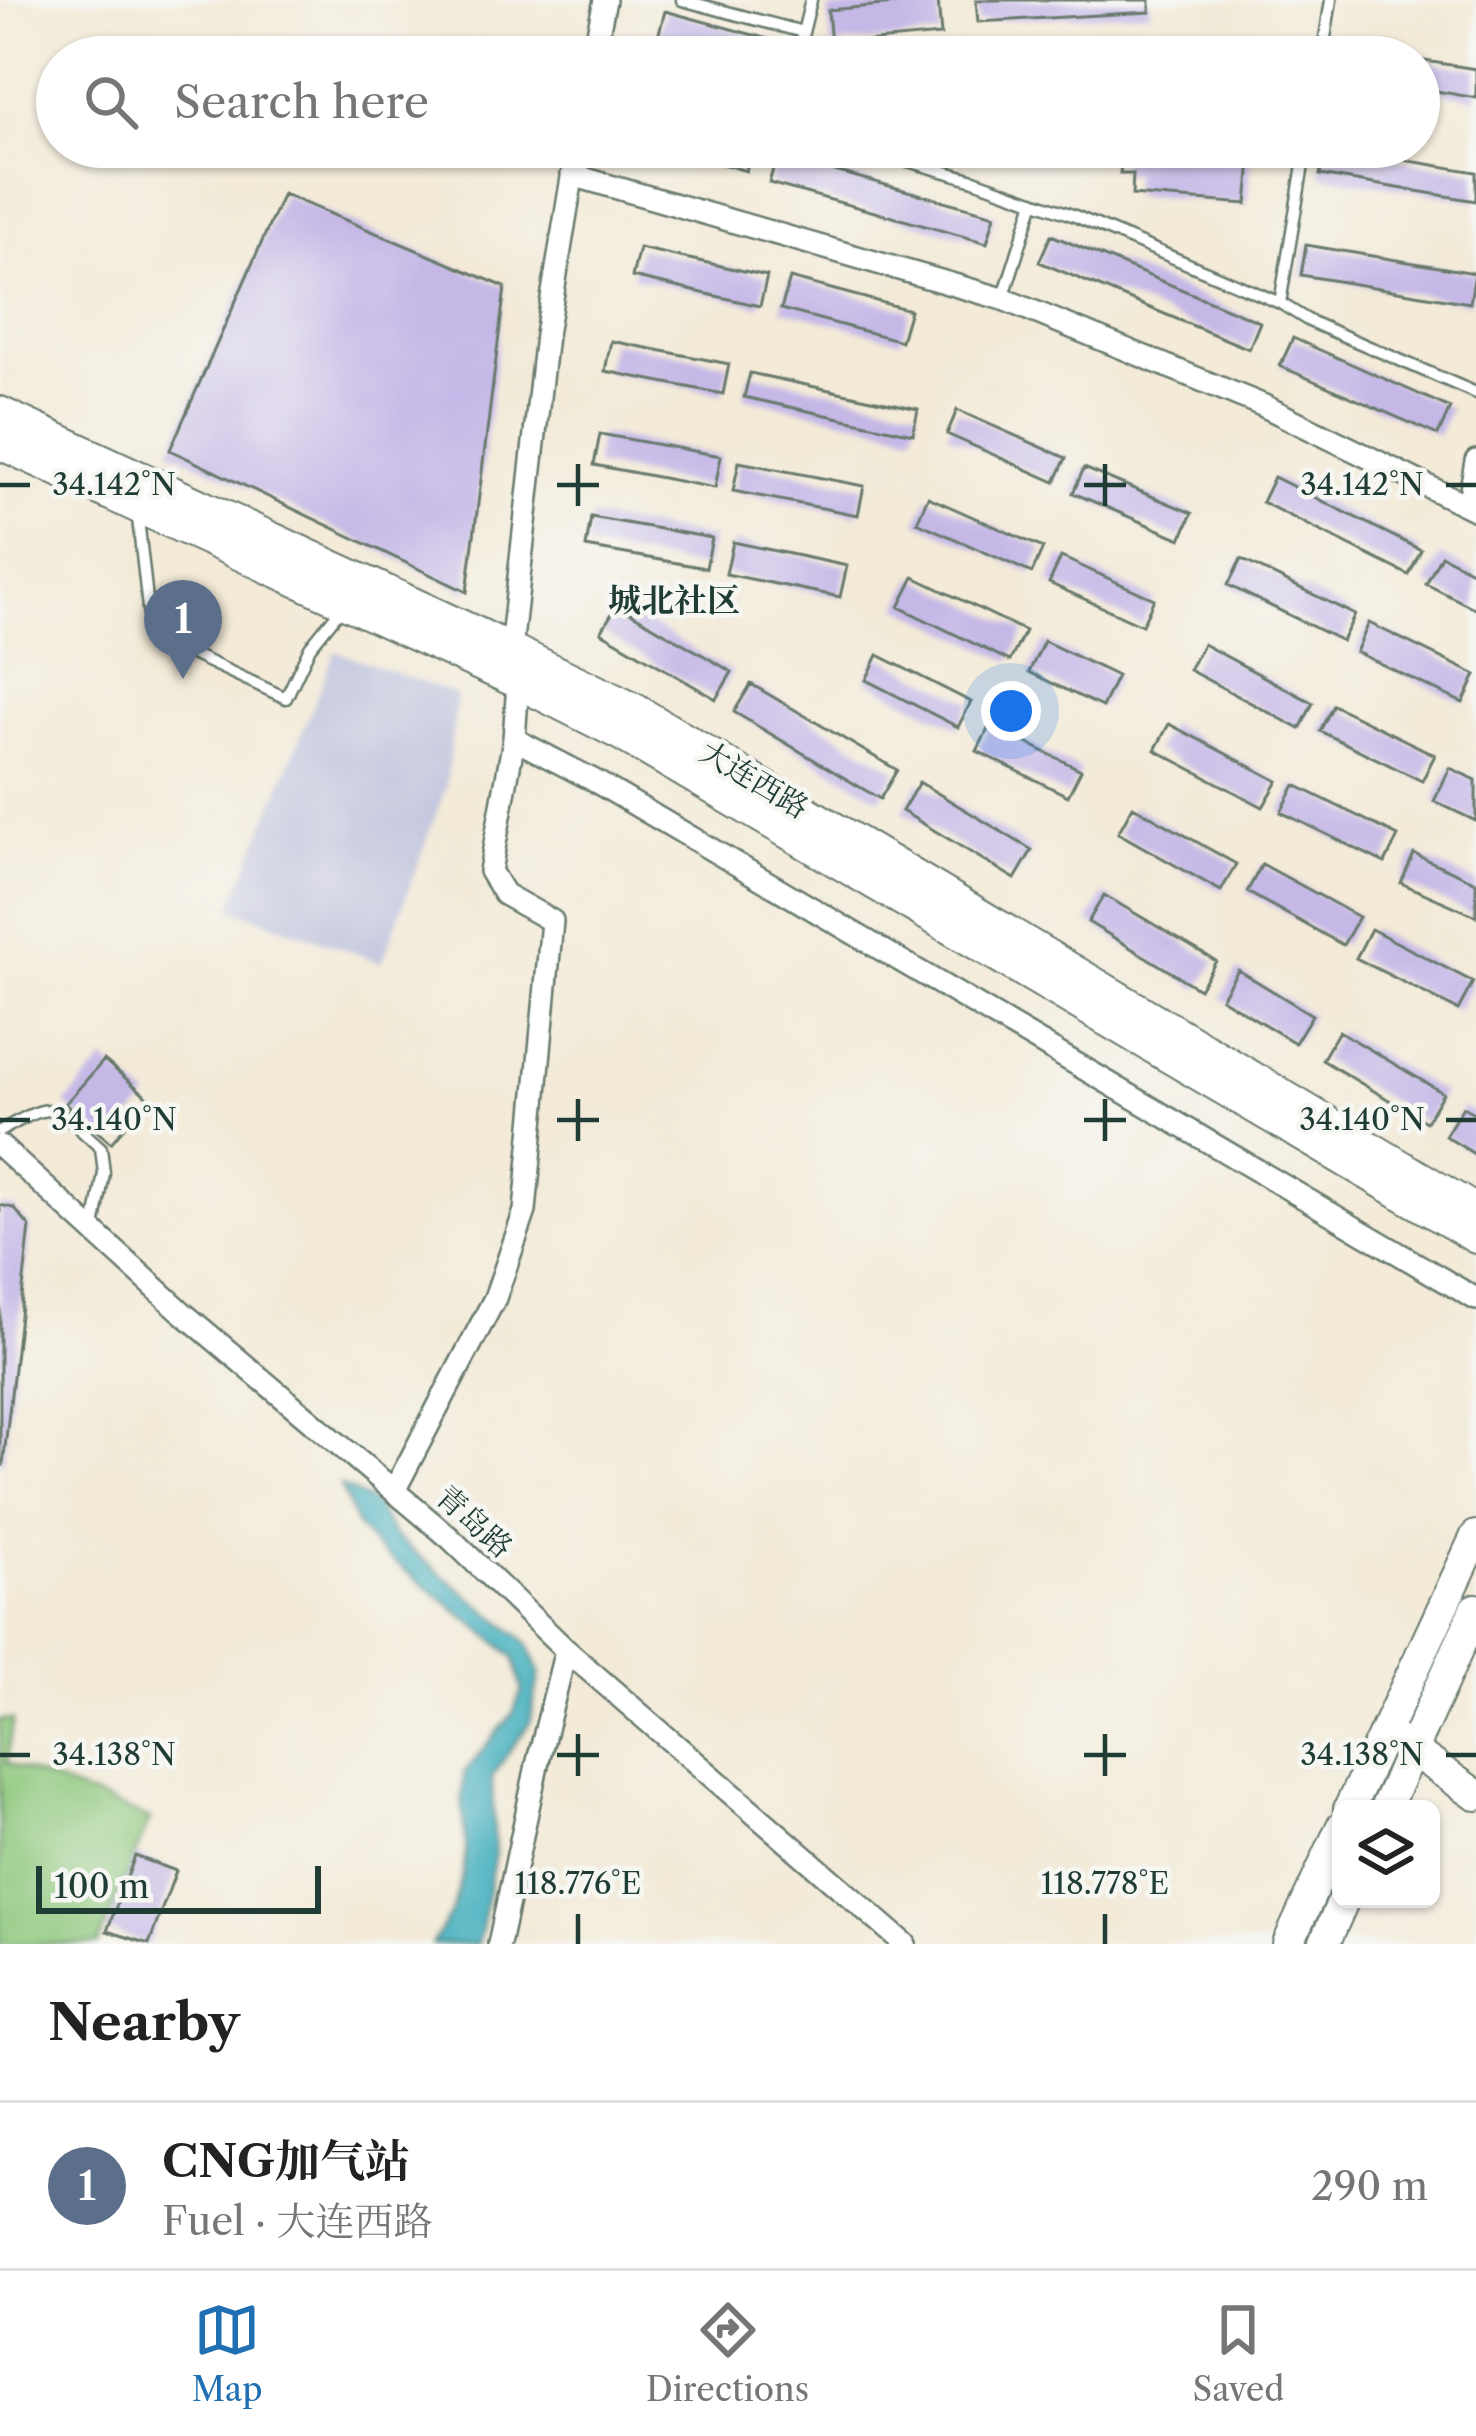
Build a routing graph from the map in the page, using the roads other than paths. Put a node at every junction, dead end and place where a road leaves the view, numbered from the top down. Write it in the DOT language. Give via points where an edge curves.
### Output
graph roads {
  1 [pos="605,0"];
  2 [pos="682,0"];
  3 [pos="811,0"];
  4 [pos="1331,0"];
  5 [pos="803,32"];
  6 [pos="597,36"];
  7 [pos="802,36"];
  8 [pos="1325,36"];
  9 [pos="573,168"];
  10 [pos="932,168"];
  11 [pos="1302,168"];
  12 [pos="572,175"];
  13 [pos="1034,201"];
  14 [pos="1003,298"];
  15 [pos="1280,303"];
  16 [pos="1476,393"];
  17 [pos="0,412"];
  18 [pos="0,444"];
  19 [pos="1476,461"];
  20 [pos="136,507"];
  21 [pos="1472,508"];
  22 [pos="345,603"];
  23 [pos="511,649"];
  24 [pos="518,683"];
  25 [pos="514,739"];
  26 [pos="0,1130"];
  27 [pos="0,1146"];
  28 [pos="1476,1210"];
  29 [pos="93,1231"];
  30 [pos="1476,1238"];
  31 [pos="1476,1299"];
  32 [pos="394,1491"];
  33 [pos="1476,1535"];
  34 [pos="1476,1609"];
  35 [pos="566,1650"];
  36 [pos="1385,1731"];
  37 [pos="1412,1751"];
  38 [pos="1476,1796"];
  39 [pos="1353,1800"];
  40 [pos="1389,1800"];
  41 [pos="1332,1848"];
  42 [pos="1340,1908"];
  43 [pos="499,1944"];
  44 [pos="905,1944"];
  45 [pos="1288,1944"];
  46 [pos="1324,1944"];
  1 -- 6 [label="street"];
  2 -- 5 [label="lane"];
  3 -- 5 [label="lane"];
  4 -- 8 [label="lane"];
  5 -- 7 [label="lane"];
  9 -- 12 [label="street"];
  10 -- 13 [label="lane"];
  11 -- 15 [label="lane"];
  12 -- 14 [label="street"];
  12 -- 23 [label="street"];
  13 -- 14 [label="lane"];
  13 -- 15 [label="lane"];
  14 -- 21 [label="street" via="1262,405"];
  15 -- 16 [label="lane"];
  17 -- 23 [label="main road, 大连西路"];
  18 -- 20 [label="main road, 大连西路"];
  19 -- 21 [label="street"];
  20 -- 22 [label="main road, 大连西路"];
  20 -- 22 [label="lane" via="151,635 286,698 310,647"];
  22 -- 24 [label="main road, 大连西路"];
  23 -- 28 [label="main road, 大连西路" via="655,721"];
  24 -- 25 [label="street"];
  24 -- 30 [label="main road, 大连西路" via="621,735"];
  25 -- 31 [label="street"];
  25 -- 32 [label="street" via="490,871 504,894 552,920 525,1211 495,1298"];
  26 -- 29 [label="lane" via="40,1108 59,1111 101,1148"];
  27 -- 29 [label="street, 青岛路"];
  29 -- 32 [label="street, 青岛路"];
  32 -- 35 [label="street, 青岛路"];
  33 -- 36 [label="main road"];
  34 -- 37 [label="main road"];
  35 -- 43 [label="street"];
  35 -- 44 [label="street, 青岛路"];
  36 -- 37 [label="main road"];
  36 -- 39 [label="main road"];
  37 -- 38 [label="main road"];
  37 -- 40 [label="main road"];
  41 -- 45 [label="main road"];
  42 -- 46 [label="main road"];
}
